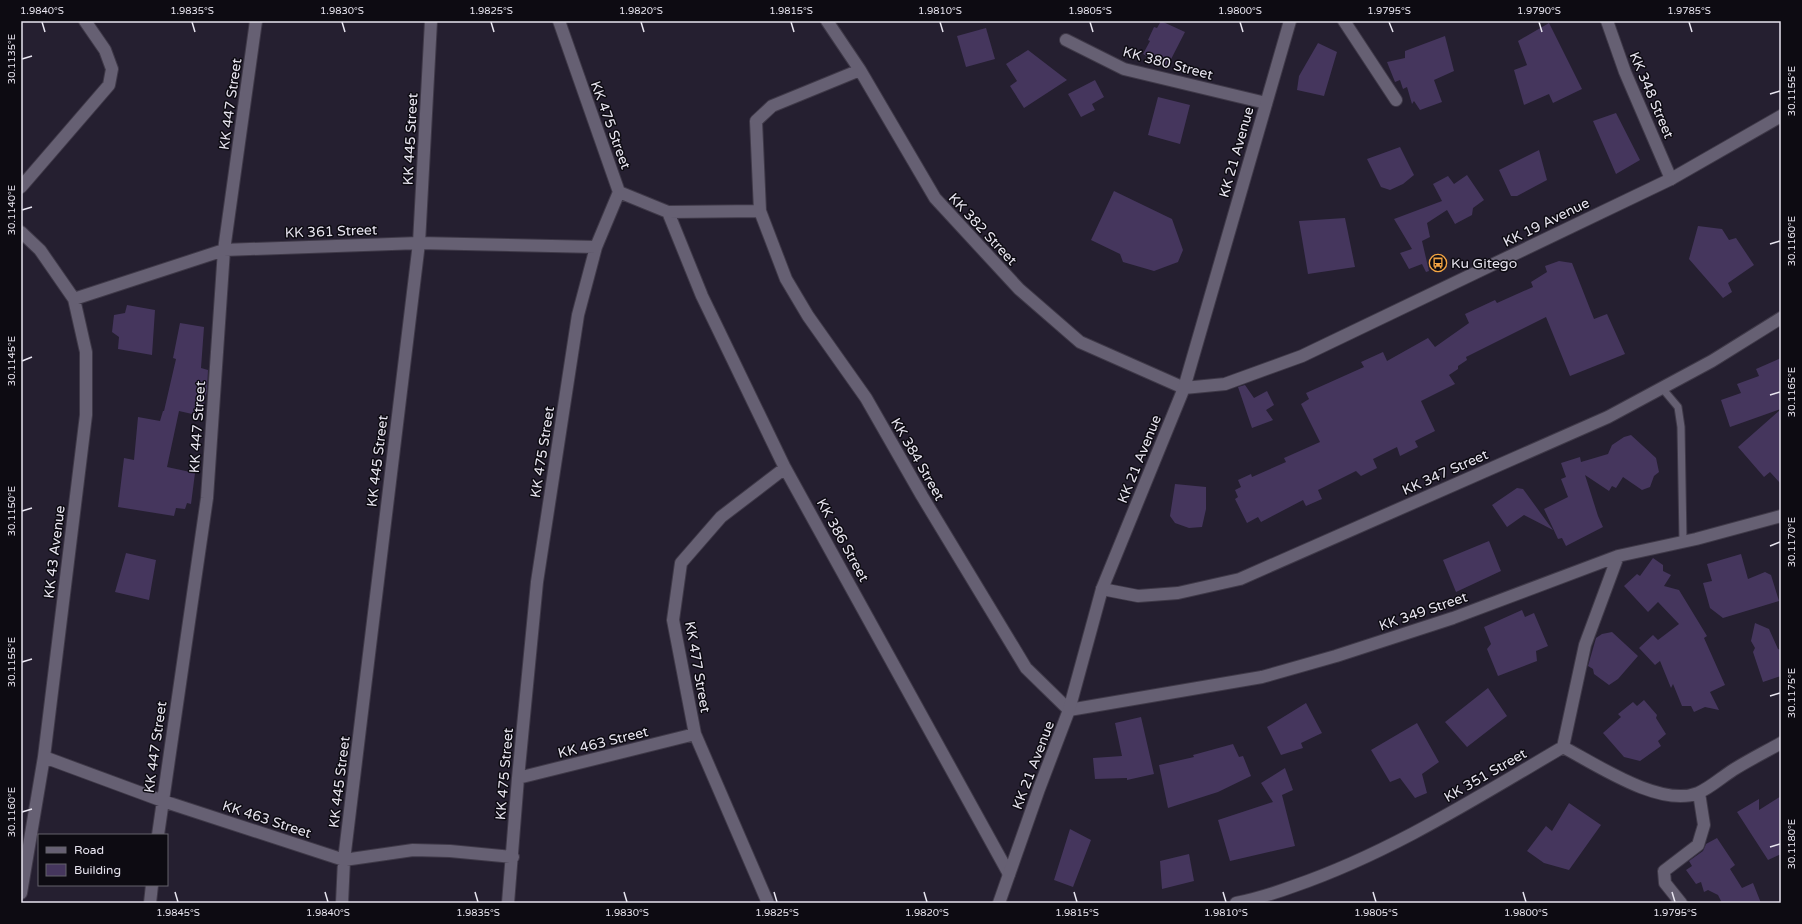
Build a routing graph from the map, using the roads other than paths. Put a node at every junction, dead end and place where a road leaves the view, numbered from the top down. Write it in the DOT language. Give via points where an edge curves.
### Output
graph roads {
  1 [pos="85,21"];
  2 [pos="256,21"];
  3 [pos="431,21"];
  4 [pos="559,21"];
  5 [pos="827,21"];
  6 [pos="1290,21"];
  7 [pos="1344,21"];
  8 [pos="1607,21"];
  9 [pos="1066,40"];
  10 [pos="860,70"];
  11 [pos="1396,100"];
  12 [pos="1266,103"];
  13 [pos="1781,116"];
  14 [pos="1671,179"];
  15 [pos="21,187"];
  16 [pos="619,192"];
  17 [pos="760,210"];
  18 [pos="668,212"];
  19 [pos="21,232"];
  20 [pos="419,243"];
  21 [pos="596,247"];
  22 [pos="224,250"];
  23 [pos="74,299"];
  24 [pos="1781,318"];
  25 [pos="1184,388"];
  26 [pos="1662,388"];
  27 [pos="786,468"];
  28 [pos="1781,516"];
  29 [pos="1683,541"];
  30 [pos="1618,556"];
  31 [pos="1102,589"];
  32 [pos="1069,710"];
  33 [pos="695,734"];
  34 [pos="1781,743"];
  35 [pos="1564,747"];
  36 [pos="44,757"];
  37 [pos="518,778"];
  38 [pos="1699,793"];
  39 [pos="163,801"];
  40 [pos="158,834"];
  41 [pos="513,857"];
  42 [pos="344,860"];
  43 [pos="1009,874"];
  44 [pos="152,886"];
  45 [pos="21,893"];
  46 [pos="150,903"];
  47 [pos="342,903"];
  48 [pos="508,903"];
  49 [pos="768,903"];
  50 [pos="999,903"];
  51 [pos="1236,903"];
  52 [pos="1681,903"];
  1 -- 15 [label="street" via="105,50 112,69 109,84"];
  2 -- 22 [label="street, KK 447 Street"];
  3 -- 20 [label="street, KK 445 Street"];
  4 -- 16 [label="street, KK 475 Street"];
  5 -- 10 [label="street, KK 382 Street"];
  6 -- 12 [label="street, KK 21 Avenue"];
  7 -- 11 [label="street"];
  8 -- 14 [label="street, KK 348 Street" via="1625,72"];
  9 -- 12 [label="street, KK 380 Street" via="1124,69"];
  10 -- 17 [label="street" via="772,106 756,121"];
  10 -- 25 [label="street, KK 382 Street" via="935,198 1019,289 1080,342"];
  12 -- 25 [label="street, KK 21 Avenue"];
  13 -- 14 [label="street, KK 19 Avenue"];
  14 -- 25 [label="street, KK 19 Avenue" via="1302,356 1225,384"];
  16 -- 18 [label="street"];
  16 -- 21 [label="street, KK 475 Street"];
  17 -- 18 [label="street"];
  17 -- 32 [label="street, KK 384 Street" via="786,279 808,316 866,398 1026,668"];
  18 -- 27 [label="street, KK 386 Street" via="702,296"];
  19 -- 23 [label="street, KK 43 Avenue" via="40,250"];
  20 -- 21 [label="street, KK 361 Street"];
  20 -- 22 [label="street, KK 361 Street"];
  20 -- 42 [label="street, KK 445 Street"];
  21 -- 37 [label="street, KK 475 Street" via="578,315 537,582"];
  22 -- 23 [label="street, KK 361 Street"];
  22 -- 39 [label="street, KK 447 Street" via="207,498"];
  23 -- 36 [label="street, KK 43 Avenue" via="86,352 86,415"];
  24 -- 26 [label="street, KK 347 Street" via="1712,361"];
  25 -- 31 [label="street, KK 21 Avenue"];
  26 -- 29 [label="lane" via="1678,406 1681,427"];
  26 -- 31 [label="street, KK 347 Street" via="1608,417 1240,579 1170,594 1138,596"];
  27 -- 33 [label="street, KK 477 Street" via="721,517 681,563 674,620"];
  27 -- 43 [label="street, KK 386 Street"];
  28 -- 29 [label="street, KK 349 Street"];
  29 -- 30 [label="street, KK 349 Street"];
  30 -- 32 [label="street, KK 349 Street" via="1453,618 1262,677"];
  30 -- 35 [label="street" via="1585,645"];
  31 -- 32 [label="street, KK 21 Avenue"];
  32 -- 43 [label="street, KK 21 Avenue"];
  33 -- 37 [label="street, KK 463 Street"];
  33 -- 49 [label="street, KK 477 Street"];
  34 -- 38 [label="street"];
  35 -- 38 [label="street" via="1652,792 1683,797"];
  35 -- 51 [label="street, KK 351 Street" via="1406,838 1352,864 1254,900"];
  36 -- 39 [label="street, KK 463 Street"];
  36 -- 45 [label="street, KK 43 Avenue"];
  37 -- 41 [label="street, KK 475 Street"];
  38 -- 52 [label="street" via="1704,825 1698,845 1664,871 1665,883"];
  39 -- 40 [label="street, KK 447 Street"];
  39 -- 42 [label="street, KK 463 Street"];
  41 -- 42 [label="street, KK 463 Street" via="413,850"];
  41 -- 48 [label="street, KK 475 Street"];
  42 -- 47 [label="street, KK 445 Street"];
  43 -- 50 [label="street, KK 21 Avenue"];
  44 -- 46 [label="street"];
}
